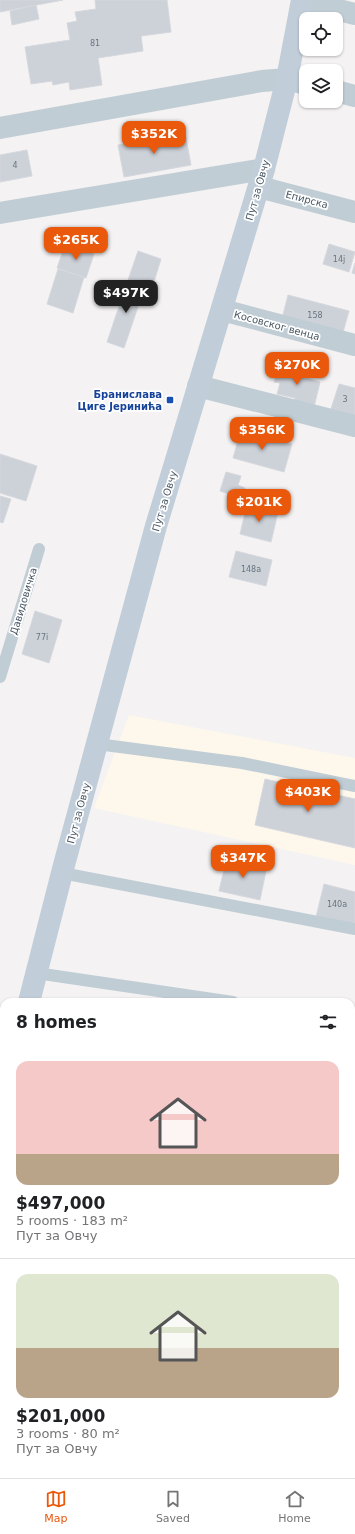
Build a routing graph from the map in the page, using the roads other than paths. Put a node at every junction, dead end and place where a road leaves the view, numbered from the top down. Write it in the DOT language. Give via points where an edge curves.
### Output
graph roads {
  1 [pos="302,0"];
  2 [pos="355,14"];
  3 [pos="296,81"];
  4 [pos="343,93"];
  5 [pos="355,96"];
  6 [pos="0,128"];
  7 [pos="261,178"];
  8 [pos="355,212"];
  9 [pos="0,213"];
  10 [pos="222,310"];
  11 [pos="355,345"];
  12 [pos="198,386"];
  13 [pos="355,426"];
  14 [pos="39,549"];
  15 [pos="0,677"];
  16 [pos="97,744"];
  17 [pos="355,786"];
  18 [pos="62,872"];
  19 [pos="355,929"];
  20 [pos="36,973"];
  21 [pos="30,998"];
  22 [pos="206,998"];
  1 -- 2 [label="street"];
  1 -- 3 [label="street, Пут за Овчу"];
  3 -- 6 [label="street" via="262,80"];
  3 -- 7 [label="street, Пут за Овчу"];
  4 -- 5 [label="street"];
  7 -- 8 [label="street, Епирска"];
  7 -- 9 [label="street"];
  7 -- 10 [label="street, Пут за Овчу"];
  10 -- 11 [label="street, Косовског венца"];
  10 -- 12 [label="street, Пут за Овчу"];
  12 -- 13 [label="street"];
  12 -- 16 [label="street, Пут за Овчу" via="156,526"];
  14 -- 15 [label="lane, Давидовичка"];
  16 -- 17 [label="lane" via="242,763"];
  16 -- 18 [label="street, Пут за Овчу"];
  18 -- 19 [label="lane"];
  18 -- 20 [label="street, Пут за Овчу"];
  20 -- 21 [label="street, Пут за Овчу"];
  20 -- 22 [label="lane"];
}
